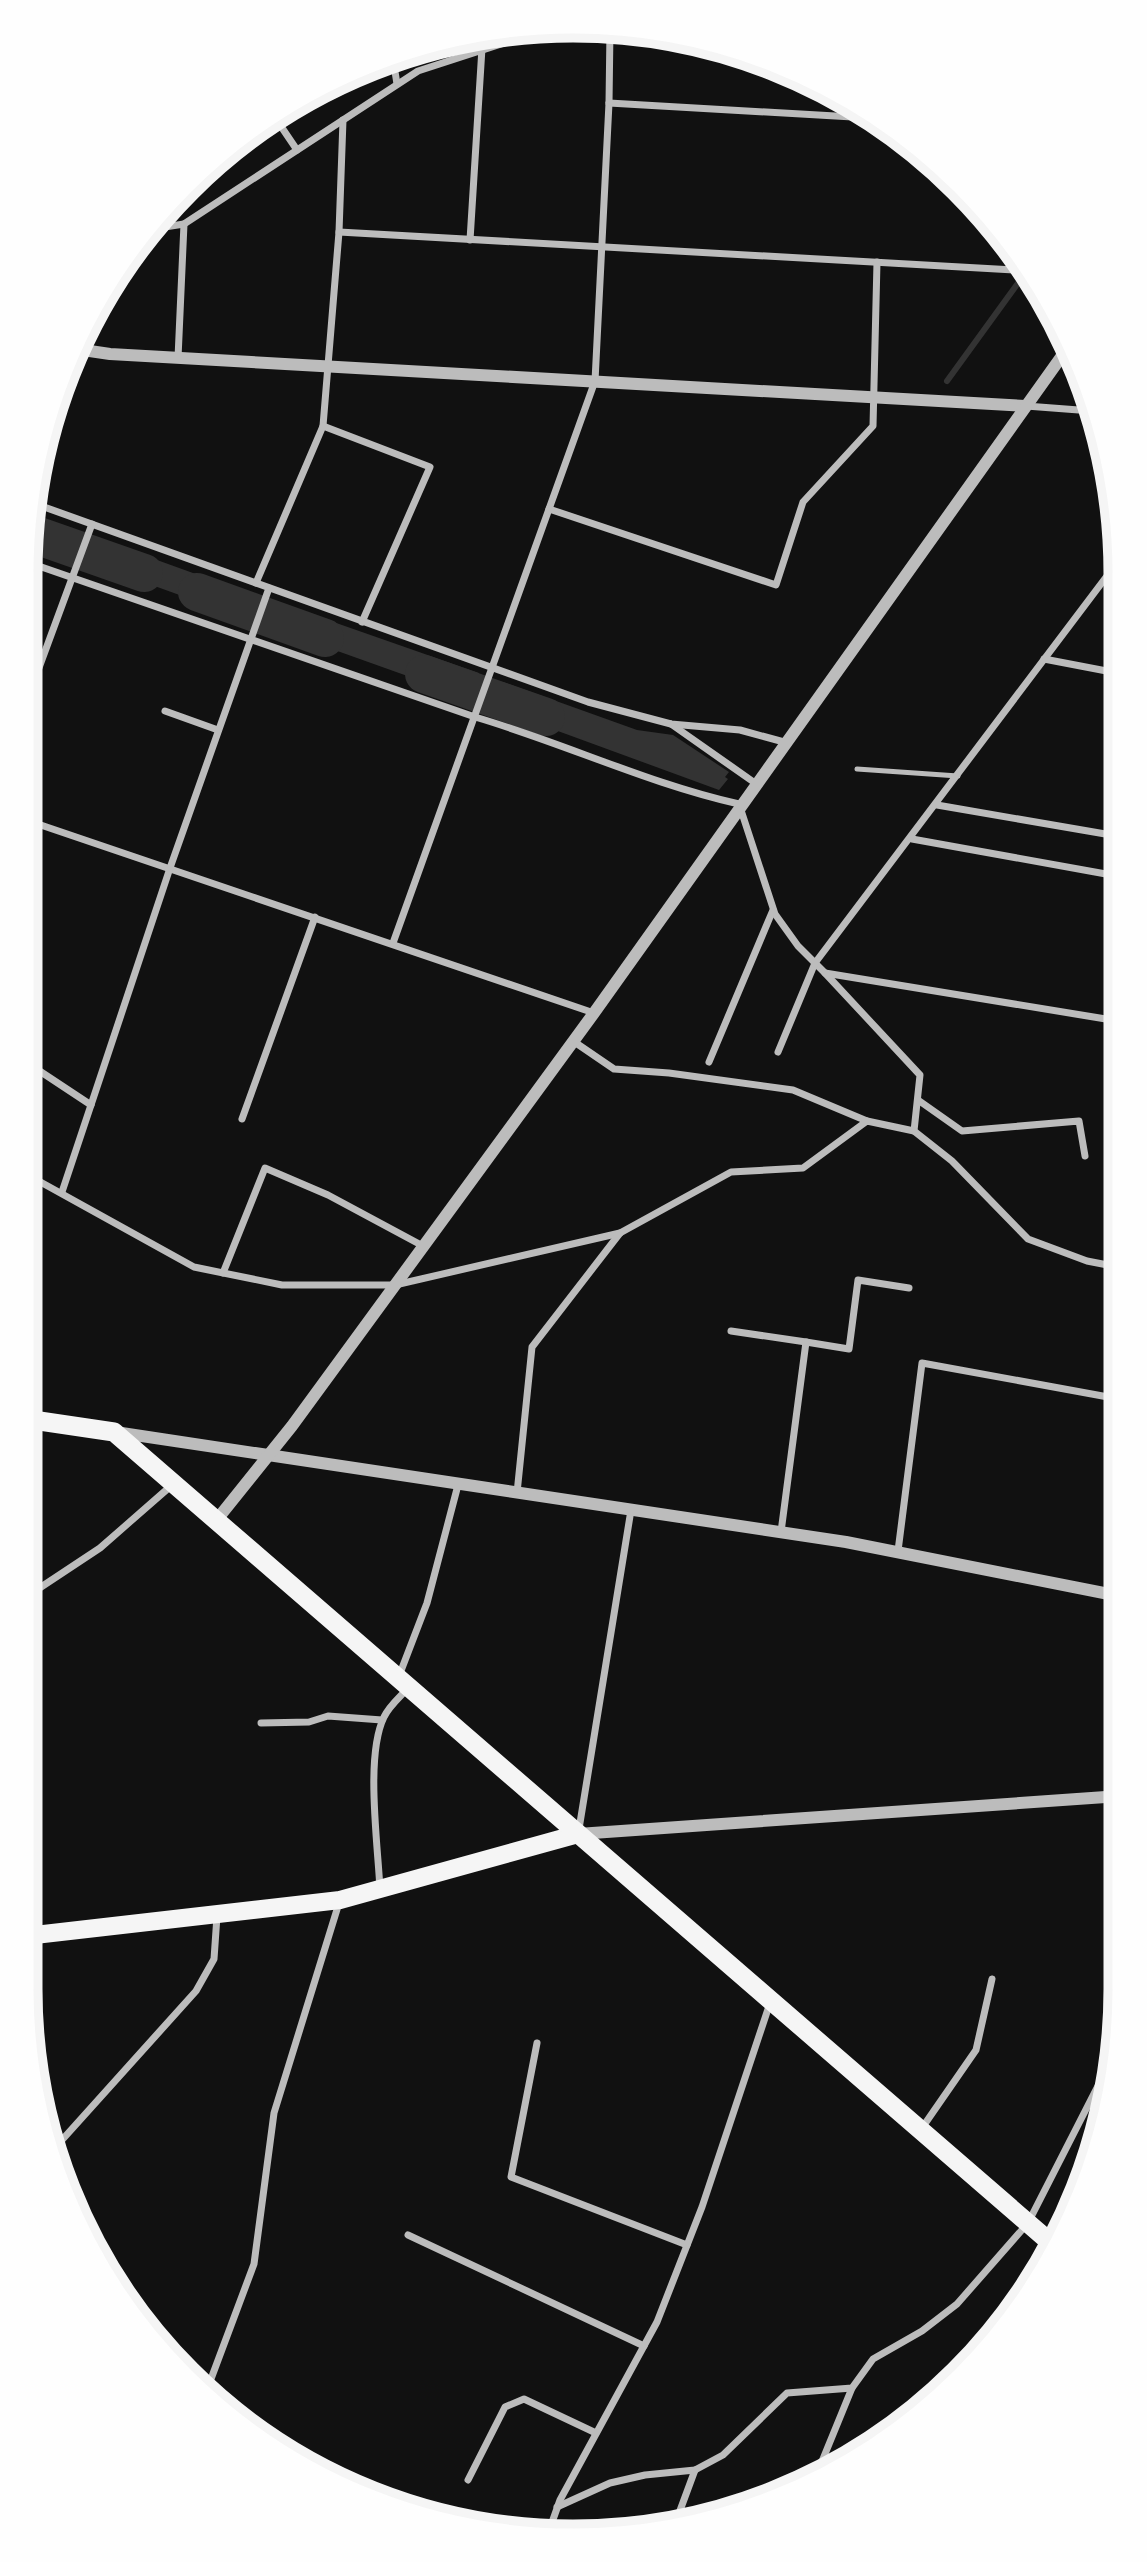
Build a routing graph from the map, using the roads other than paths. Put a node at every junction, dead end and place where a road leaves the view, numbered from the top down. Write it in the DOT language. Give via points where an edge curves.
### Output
graph roads {
  1 [pos="610,40"];
  2 [pos="492,45"];
  3 [pos="482,48"];
  4 [pos="395,70"];
  5 [pos="397,84"];
  6 [pos="610,103"];
  7 [pos="852,117"];
  8 [pos="343,120"];
  9 [pos="281,126"];
  10 [pos="297,150"];
  11 [pos="184,223"];
  12 [pos="167,226"];
  13 [pos="339,232"];
  14 [pos="470,240"];
  15 [pos="602,247"];
  16 [pos="877,262"];
  17 [pos="1014,270"];
  18 [pos="88,350"];
  19 [pos="1062,356"];
  20 [pos="178,358"];
  21 [pos="329,366"];
  22 [pos="595,382"];
  23 [pos="872,397"];
  24 [pos="1025,406"];
  25 [pos="1083,410"];
  26 [pos="323,426"];
  27 [pos="43,506"];
  28 [pos="549,509"];
  29 [pos="92,524"];
  30 [pos="38,566"];
  31 [pos="1108,575"];
  32 [pos="71,578"];
  33 [pos="256,583"];
  34 [pos="269,588"];
  35 [pos="362,622"];
  36 [pos="249,640"];
  37 [pos="1044,659"];
  38 [pos="38,670"];
  39 [pos="1108,671"];
  40 [pos="491,672"];
  41 [pos="165,711"];
  42 [pos="475,718"];
  43 [pos="671,724"];
  44 [pos="218,730"];
  45 [pos="784,742"];
  46 [pos="857,769"];
  47 [pos="958,776"];
  48 [pos="755,783"];
  49 [pos="739,804"];
  50 [pos="934,808"];
  51 [pos="38,824"];
  52 [pos="1108,835"];
  53 [pos="914,836"];
  54 [pos="170,868"];
  55 [pos="1108,874"];
  56 [pos="773,909"];
  57 [pos="315,917"];
  58 [pos="393,943"];
  59 [pos="815,963"];
  60 [pos="825,973"];
  61 [pos="594,1013"];
  62 [pos="1108,1019"];
  63 [pos="573,1041"];
  64 [pos="778,1052"];
  65 [pos="709,1062"];
  66 [pos="38,1070"];
  67 [pos="918,1100"];
  68 [pos="91,1105"];
  69 [pos="242,1119"];
  70 [pos="867,1121"];
  71 [pos="914,1131"];
  72 [pos="1085,1156"];
  73 [pos="38,1180"];
  74 [pos="62,1192"];
  75 [pos="620,1233"];
  76 [pos="423,1246"];
  77 [pos="1108,1265"];
  78 [pos="223,1272"];
  79 [pos="395,1285"];
  80 [pos="909,1288"];
  81 [pos="731,1331"];
  82 [pos="806,1342"];
  83 [pos="1108,1396"];
  84 [pos="38,1421"];
  85 [pos="114,1432"];
  86 [pos="270,1455"];
  87 [pos="172,1485"];
  88 [pos="458,1485"];
  89 [pos="517,1493"];
  90 [pos="631,1510"];
  91 [pos="215,1522"];
  92 [pos="781,1532"];
  93 [pos="898,1551"];
  94 [pos="38,1589"];
  95 [pos="1108,1594"];
  96 [pos="403,1684"];
  97 [pos="382,1720"];
  98 [pos="261,1723"];
  99 [pos="1108,1797"];
  100 [pos="578,1834"];
  101 [pos="380,1890"];
  102 [pos="340,1899"];
  103 [pos="217,1915"];
  104 [pos="38,1935"];
  105 [pos="992,1979"];
  106 [pos="770,2002"];
  107 [pos="537,2043"];
  108 [pos="1100,2082"];
  109 [pos="920,2132"];
  110 [pos="61,2141"];
  111 [pos="1028,2223"];
  112 [pos="408,2235"];
  113 [pos="1046,2239"];
  114 [pos="687,2245"];
  115 [pos="644,2346"];
  116 [pos="210,2381"];
  117 [pos="852,2388"];
  118 [pos="596,2433"];
  119 [pos="822,2462"];
  120 [pos="695,2470"];
  121 [pos="468,2480"];
  122 [pos="557,2507"];
  123 [pos="679,2513"];
  124 [pos="552,2523"];
  1 -- 6 [label="street"];
  2 -- 3 [label="street"];
  3 -- 5 [label="street" via="418,71"];
  3 -- 14 [label="street"];
  4 -- 5 [label="street"];
  5 -- 8 [label="street"];
  6 -- 7 [label="street"];
  6 -- 15 [label="street"];
  8 -- 10 [label="street"];
  8 -- 13 [label="street"];
  9 -- 10 [label="street"];
  10 -- 11 [label="street"];
  11 -- 12 [label="street"];
  11 -- 20 [label="street"];
  13 -- 14 [label="street"];
  13 -- 21 [label="street"];
  14 -- 15 [label="street"];
  15 -- 16 [label="street"];
  15 -- 22 [label="street"];
  16 -- 17 [label="street"];
  16 -- 23 [label="street"];
  18 -- 20 [label="street"];
  19 -- 24 [label="street"];
  20 -- 21 [label="street"];
  21 -- 22 [label="street"];
  21 -- 26 [label="street"];
  22 -- 23 [label="street"];
  22 -- 28 [label="street"];
  23 -- 24 [label="street"];
  23 -- 28 [label="street" via="873,426 803,502 776,585"];
  24 -- 25 [label="street"];
  24 -- 45 [label="street"];
  26 -- 33 [label="street"];
  26 -- 35 [label="street" via="430,467"];
  27 -- 29 [label="street"];
  28 -- 40 [label="street"];
  29 -- 32 [label="street"];
  29 -- 33 [label="street"];
  30 -- 32 [label="street"];
  31 -- 37 [label="street"];
  32 -- 36 [label="street"];
  32 -- 38 [label="street"];
  33 -- 34 [label="street"];
  34 -- 35 [label="street"];
  34 -- 36 [label="street"];
  35 -- 40 [label="street"];
  36 -- 42 [label="street"];
  36 -- 44 [label="street"];
  37 -- 39 [label="street"];
  37 -- 47 [label="street"];
  40 -- 42 [label="street"];
  40 -- 43 [label="street"];
  41 -- 44 [label="street"];
  42 -- 49 [label="street"];
  42 -- 58 [label="street"];
  43 -- 45 [label="street" via="740,730"];
  43 -- 48 [label="street"];
  44 -- 54 [label="street"];
  45 -- 48 [label="street"];
  46 -- 47 [label="lane"];
  47 -- 50 [label="street"];
  48 -- 49 [label="street"];
  49 -- 56 [label="street"];
  49 -- 61 [label="street"];
  50 -- 52 [label="street"];
  50 -- 53 [label="street"];
  51 -- 54 [label="street"];
  53 -- 55 [label="street"];
  53 -- 59 [label="street"];
  54 -- 57 [label="street"];
  54 -- 68 [label="street"];
  56 -- 59 [label="street" via="797,946"];
  56 -- 65 [label="street"];
  57 -- 58 [label="street"];
  57 -- 69 [label="street"];
  58 -- 61 [label="street"];
  59 -- 60 [label="street"];
  59 -- 64 [label="street"];
  60 -- 62 [label="street"];
  60 -- 67 [label="street" via="920,1075"];
  61 -- 63 [label="street"];
  63 -- 70 [label="street" via="614,1069 793,1090"];
  63 -- 76 [label="street"];
  66 -- 68 [label="street"];
  67 -- 71 [label="street"];
  67 -- 72 [label="street" via="962,1131 1079,1121"];
  68 -- 74 [label="street"];
  70 -- 71 [label="street"];
  70 -- 75 [label="street" via="803,1168 731,1172"];
  71 -- 77 [label="street" via="952,1161 1028,1239"];
  73 -- 74 [label="street"];
  74 -- 78 [label="street" via="194,1267"];
  75 -- 79 [label="street"];
  75 -- 89 [label="street" via="532,1347"];
  76 -- 78 [label="street" via="328,1195 265,1168"];
  76 -- 79 [label="street"];
  78 -- 79 [label="street" via="282,1285"];
  79 -- 86 [label="street"];
  80 -- 82 [label="street" via="858,1280 849,1349"];
  81 -- 82 [label="street"];
  82 -- 92 [label="street"];
  83 -- 93 [label="street" via="922,1363"];
  84 -- 85 [label="highway"];
  85 -- 86 [label="street"];
  85 -- 87 [label="highway"];
  86 -- 88 [label="street"];
  86 -- 91 [label="street"];
  87 -- 91 [label="highway"];
  87 -- 94 [label="street" via="100,1548"];
  88 -- 89 [label="street"];
  88 -- 96 [label="street"];
  89 -- 90 [label="street"];
  90 -- 92 [label="street"];
  90 -- 100 [label="street"];
  91 -- 96 [label="highway"];
  92 -- 93 [label="street"];
  93 -- 95 [label="street"];
  96 -- 97 [label="street"];
  96 -- 100 [label="highway"];
  97 -- 98 [label="street" via="328,1716 309,1722"];
  97 -- 101 [label="street" via="374,1761"];
  99 -- 100 [label="street"];
  100 -- 101 [label="main road"];
  100 -- 106 [label="highway"];
  101 -- 102 [label="main road"];
  102 -- 103 [label="main road"];
  102 -- 116 [label="street" via="274,2113 254,2264"];
  103 -- 104 [label="main road"];
  103 -- 110 [label="street" via="214,1959 196,1991"];
  105 -- 109 [label="street" via="976,2050"];
  106 -- 109 [label="highway"];
  106 -- 114 [label="street"];
  107 -- 114 [label="street" via="511,2177"];
  108 -- 111 [label="street"];
  109 -- 111 [label="highway"];
  111 -- 113 [label="highway"];
  111 -- 117 [label="street" via="957,2304 873,2359"];
  112 -- 115 [label="street"];
  114 -- 115 [label="street"];
  115 -- 118 [label="street"];
  117 -- 119 [label="street"];
  117 -- 120 [label="street" via="787,2393 723,2455"];
  118 -- 121 [label="street" via="524,2399 505,2407"];
  118 -- 122 [label="street"];
  120 -- 122 [label="street" via="645,2474 611,2483"];
  120 -- 123 [label="street"];
  122 -- 124 [label="street"];
}
